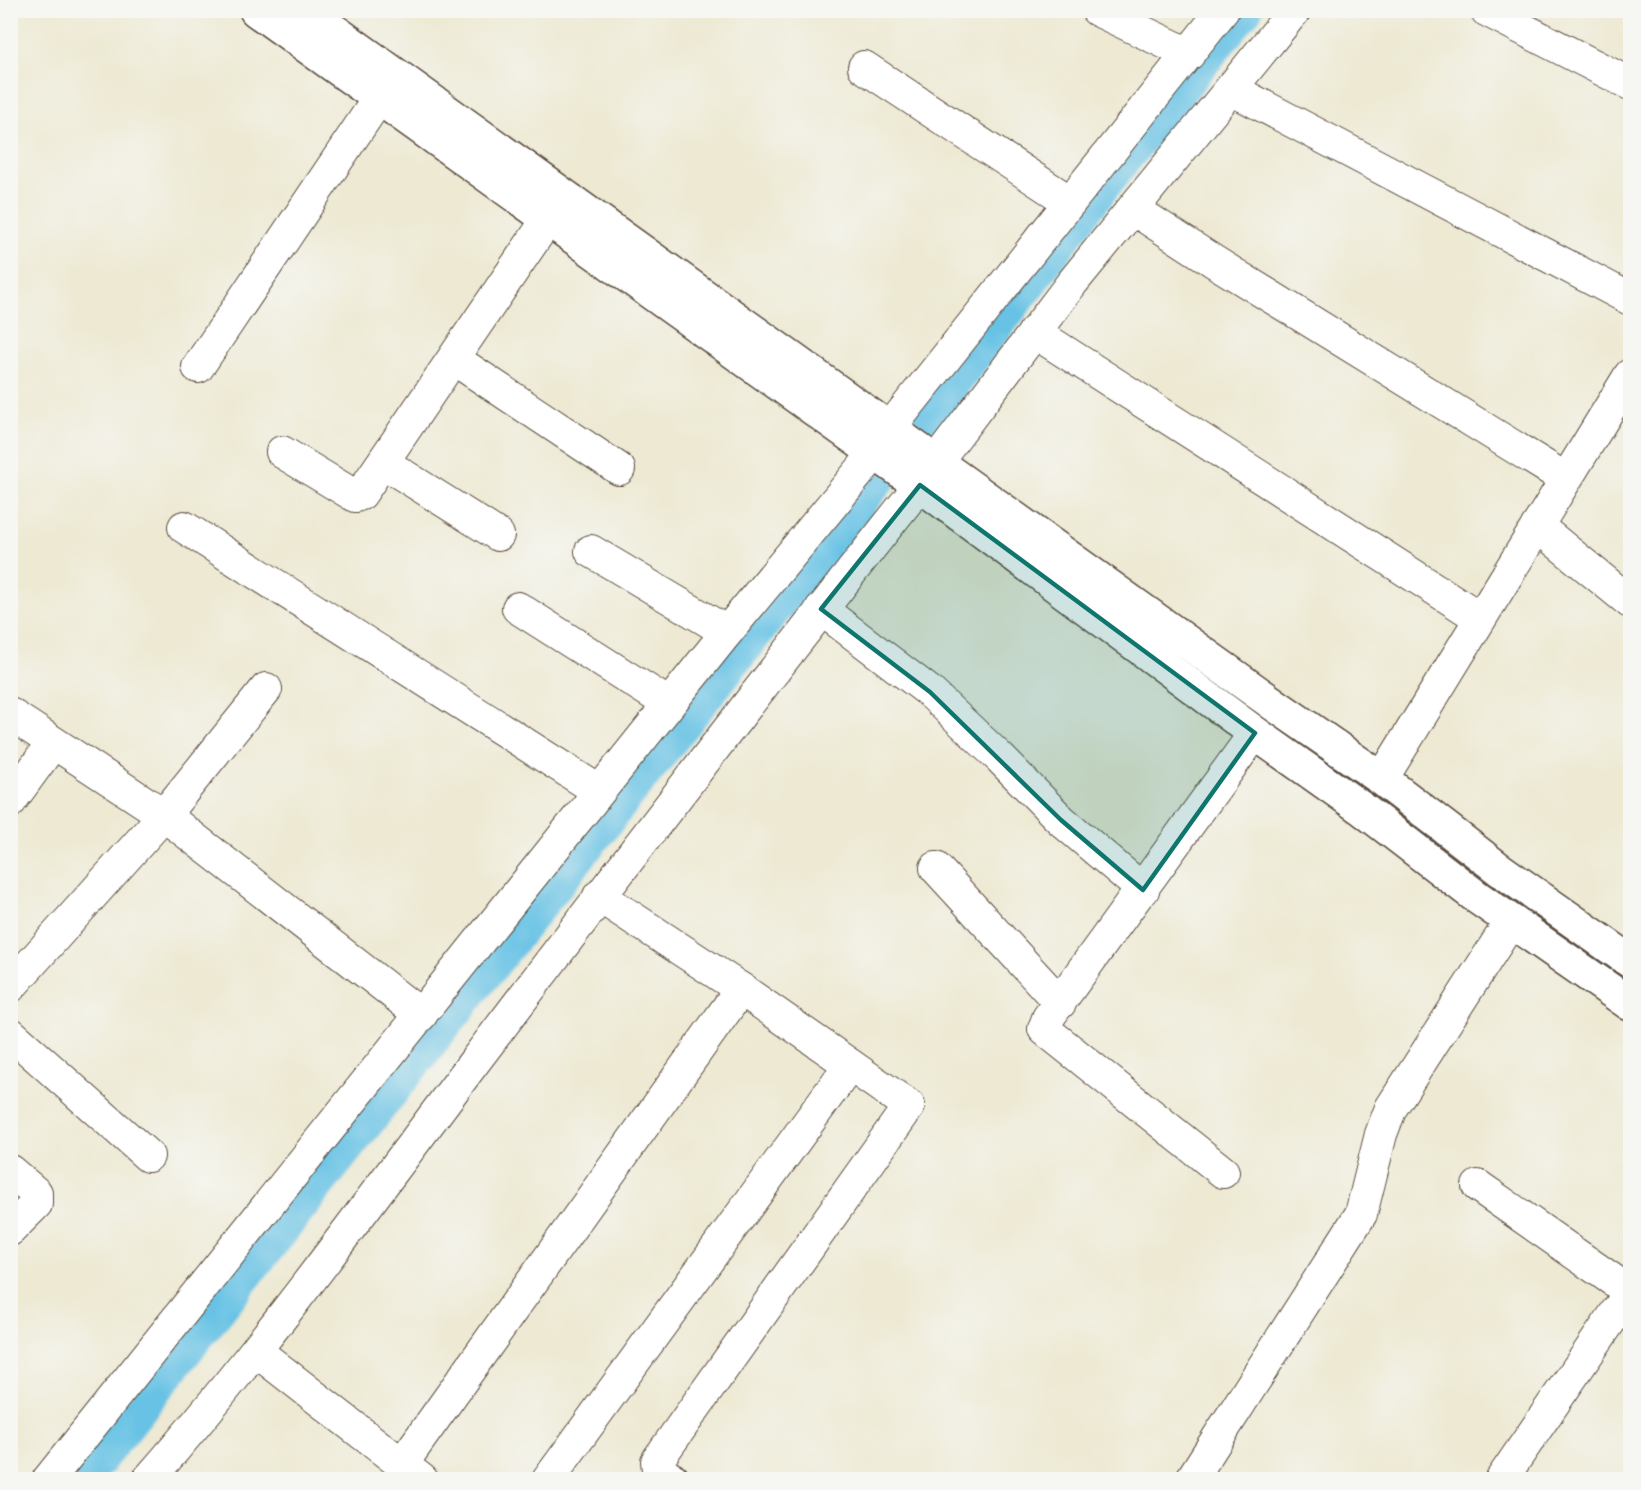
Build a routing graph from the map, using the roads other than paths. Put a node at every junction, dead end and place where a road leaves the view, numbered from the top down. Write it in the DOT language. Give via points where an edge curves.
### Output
graph roads {
  1 [pos="256,10"];
  2 [pos="305,10"];
  3 [pos="1097,10"];
  4 [pos="1223,10"];
  5 [pos="1296,10"];
  6 [pos="1486,10"];
  7 [pos="1189,54"];
  8 [pos="864,67"];
  9 [pos="1630,84"];
  10 [pos="1231,89"];
  11 [pos="379,98"];
  12 [pos="1070,202"];
  13 [pos="1133,209"];
  14 [pos="548,219"];
  15 [pos="1630,299"];
  16 [pos="1034,332"];
  17 [pos="454,359"];
  18 [pos="198,367"];
  19 [pos="1626,393"];
  20 [pos="883,441"];
  21 [pos="282,452"];
  22 [pos="384,463"];
  23 [pos="619,469"];
  24 [pos="921,469"];
  25 [pos="1566,479"];
  26 [pos="1537,526"];
  27 [pos="184,527"];
  28 [pos="498,535"];
  29 [pos="591,551"];
  30 [pos="1630,602"];
  31 [pos="518,608"];
  32 [pos="821,609"];
  33 [pos="1480,618"];
  34 [pos="727,632"];
  35 [pos="266,689"];
  36 [pos="669,704"];
  37 [pos="10,714"];
  38 [pos="1254,733"];
  39 [pos="52,743"];
  40 [pos="1382,779"];
  41 [pos="599,791"];
  42 [pos="10,802"];
  43 [pos="164,815"];
  44 [pos="936,868"];
  45 [pos="1499,869"];
  46 [pos="1143,890"];
  47 [pos="600,896"];
  48 [pos="1478,897"];
  49 [pos="1510,921"];
  50 [pos="1630,961"];
  51 [pos="10,987"];
  52 [pos="741,989"];
  53 [pos="1060,1003"];
  54 [pos="1630,1004"];
  55 [pos="421,1015"];
  56 [pos="10,1033"];
  57 [pos="850,1065"];
  58 [pos="148,1156"];
  59 [pos="10,1171"];
  60 [pos="1223,1172"];
  61 [pos="1478,1186"];
  62 [pos="10,1230"];
  63 [pos="1630,1292"];
  64 [pos="256,1351"];
  65 [pos="412,1472"];
  66 [pos="164,1475"];
  67 [pos="48,1479"];
  68 [pos="548,1479"];
  69 [pos="674,1479"];
  70 [pos="1191,1479"];
  71 [pos="1501,1479"];
  1 -- 11 [label="main road"];
  2 -- 20 [label="main road"];
  3 -- 7 [label="street"];
  4 -- 7 [label="street"];
  5 -- 10 [label="street"];
  6 -- 9 [label="street"];
  7 -- 12 [label="street"];
  8 -- 12 [label="street"];
  10 -- 13 [label="street"];
  10 -- 15 [label="street"];
  11 -- 14 [label="main road"];
  11 -- 18 [label="street"];
  12 -- 20 [label="street"];
  13 -- 16 [label="street"];
  13 -- 25 [label="street"];
  14 -- 17 [label="street"];
  14 -- 20 [label="main road"];
  16 -- 24 [label="street"];
  16 -- 33 [label="street"];
  17 -- 22 [label="street"];
  17 -- 23 [label="street"];
  19 -- 25 [label="street"];
  20 -- 24 [label="main road"];
  20 -- 34 [label="street"];
  21 -- 22 [label="street" via="354,496 361,494"];
  22 -- 28 [label="street"];
  24 -- 32 [label="street"];
  24 -- 38 [label="main road"];
  24 -- 40 [label="main road"];
  25 -- 26 [label="street"];
  26 -- 30 [label="street"];
  26 -- 33 [label="street"];
  27 -- 41 [label="street"];
  29 -- 34 [label="street"];
  31 -- 36 [label="street"];
  32 -- 46 [label="street" via="930,692 1060,820"];
  32 -- 47 [label="street"];
  33 -- 40 [label="street"];
  34 -- 36 [label="street"];
  35 -- 43 [label="street"];
  36 -- 41 [label="street"];
  37 -- 39 [label="street"];
  38 -- 46 [label="street"];
  38 -- 48 [label="main road"];
  39 -- 42 [label="street"];
  39 -- 43 [label="street"];
  40 -- 45 [label="main road"];
  41 -- 55 [label="street"];
  43 -- 51 [label="street"];
  43 -- 55 [label="street"];
  44 -- 53 [label="street"];
  45 -- 48 [label="main road"];
  45 -- 50 [label="main road"];
  46 -- 53 [label="street"];
  47 -- 52 [label="street"];
  47 -- 64 [label="street"];
  48 -- 49 [label="main road"];
  49 -- 54 [label="main road"];
  49 -- 70 [label="street" via="1391,1107 1361,1214"];
  52 -- 57 [label="street"];
  52 -- 65 [label="street"];
  53 -- 60 [label="street" via="1044,1029"];
  55 -- 67 [label="street"];
  56 -- 58 [label="street"];
  57 -- 68 [label="street"];
  57 -- 69 [label="street" via="909,1106 657,1461 658,1470"];
  59 -- 62 [label="street" via="36,1193 36,1204"];
  61 -- 63 [label="street"];
  63 -- 71 [label="street"];
  64 -- 65 [label="street"];
  64 -- 66 [label="street"];
}
